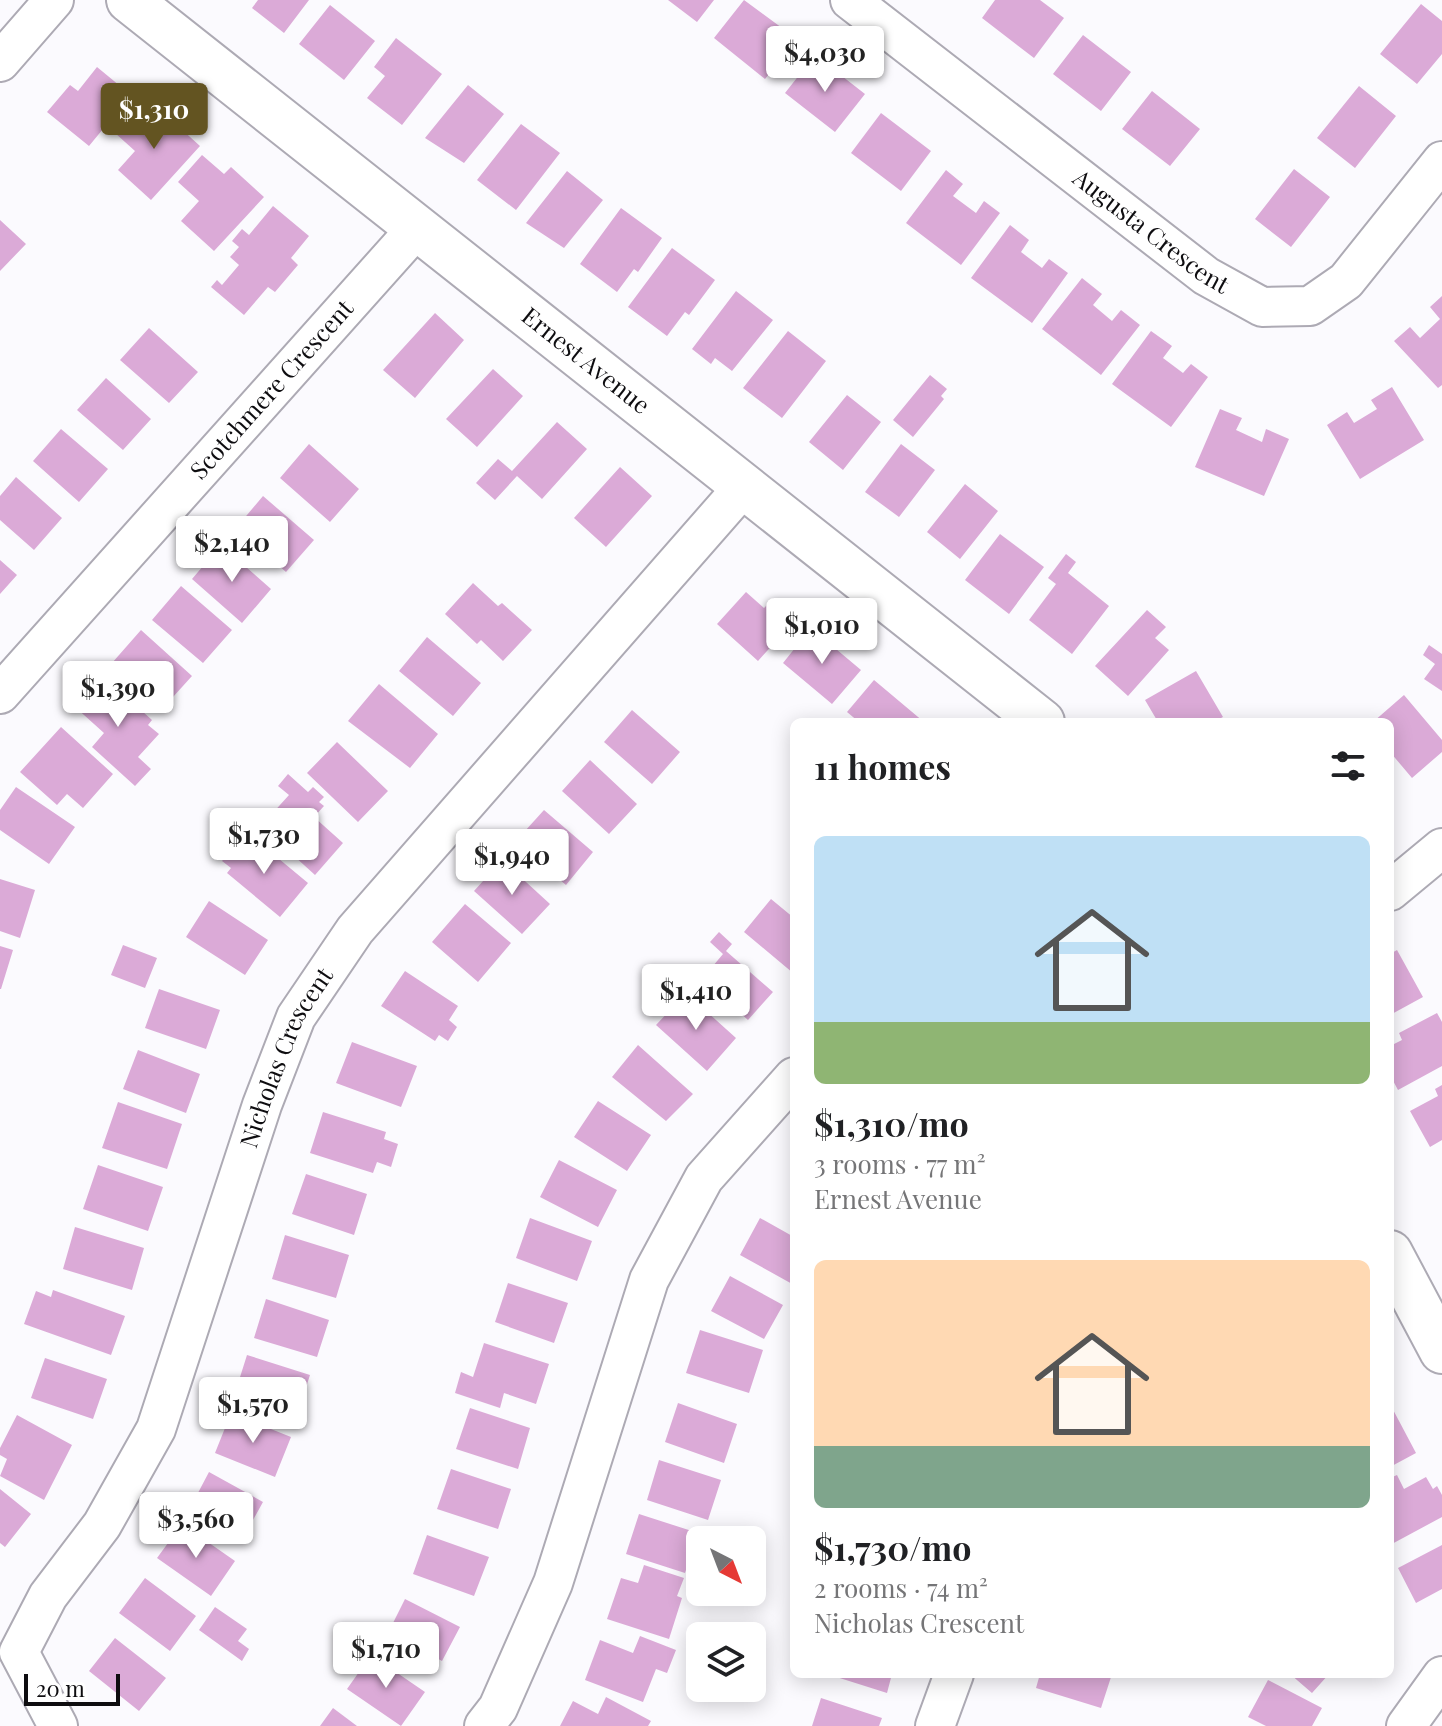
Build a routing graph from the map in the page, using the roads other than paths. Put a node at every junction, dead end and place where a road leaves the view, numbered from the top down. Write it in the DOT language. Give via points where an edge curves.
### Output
graph roads {
  1 [pos="54,0"];
  2 [pos="129,0"];
  3 [pos="850,0"];
  4 [pos="0,62"];
  5 [pos="1442,161"];
  6 [pos="417,228"];
  7 [pos="745,485"];
  8 [pos="0,694"];
  9 [pos="1037,718"];
  10 [pos="1442,848"];
  11 [pos="1394,888"];
  12 [pos="790,1081"];
  13 [pos="1394,1261"];
  14 [pos="1442,1351"];
  15 [pos="1442,1676"];
  16 [pos="953,1678"];
  17 [pos="58,1726"];
  18 [pos="484,1726"];
  19 [pos="935,1726"];
  20 [pos="1406,1726"];
  1 -- 4 [label="street"];
  2 -- 6 [label="street, Ernest Avenue"];
  3 -- 5 [label="street, Augusta Crescent" via="1206,276 1262,307 1310,306 1346,281"];
  6 -- 7 [label="street, Ernest Avenue"];
  6 -- 8 [label="street, Scotchmere Crescent"];
  7 -- 9 [label="street, Ernest Avenue"];
  7 -- 17 [label="street, Nicholas Crescent" via="355,930 296,1017 156,1429 102,1525 48,1596 19,1652"];
  10 -- 11 [label="street"];
  12 -- 18 [label="street" via="704,1178 649,1280 553,1583 498,1708"];
  13 -- 14 [label="street"];
  15 -- 20 [label="street"];
  16 -- 19 [label="street"];
}
